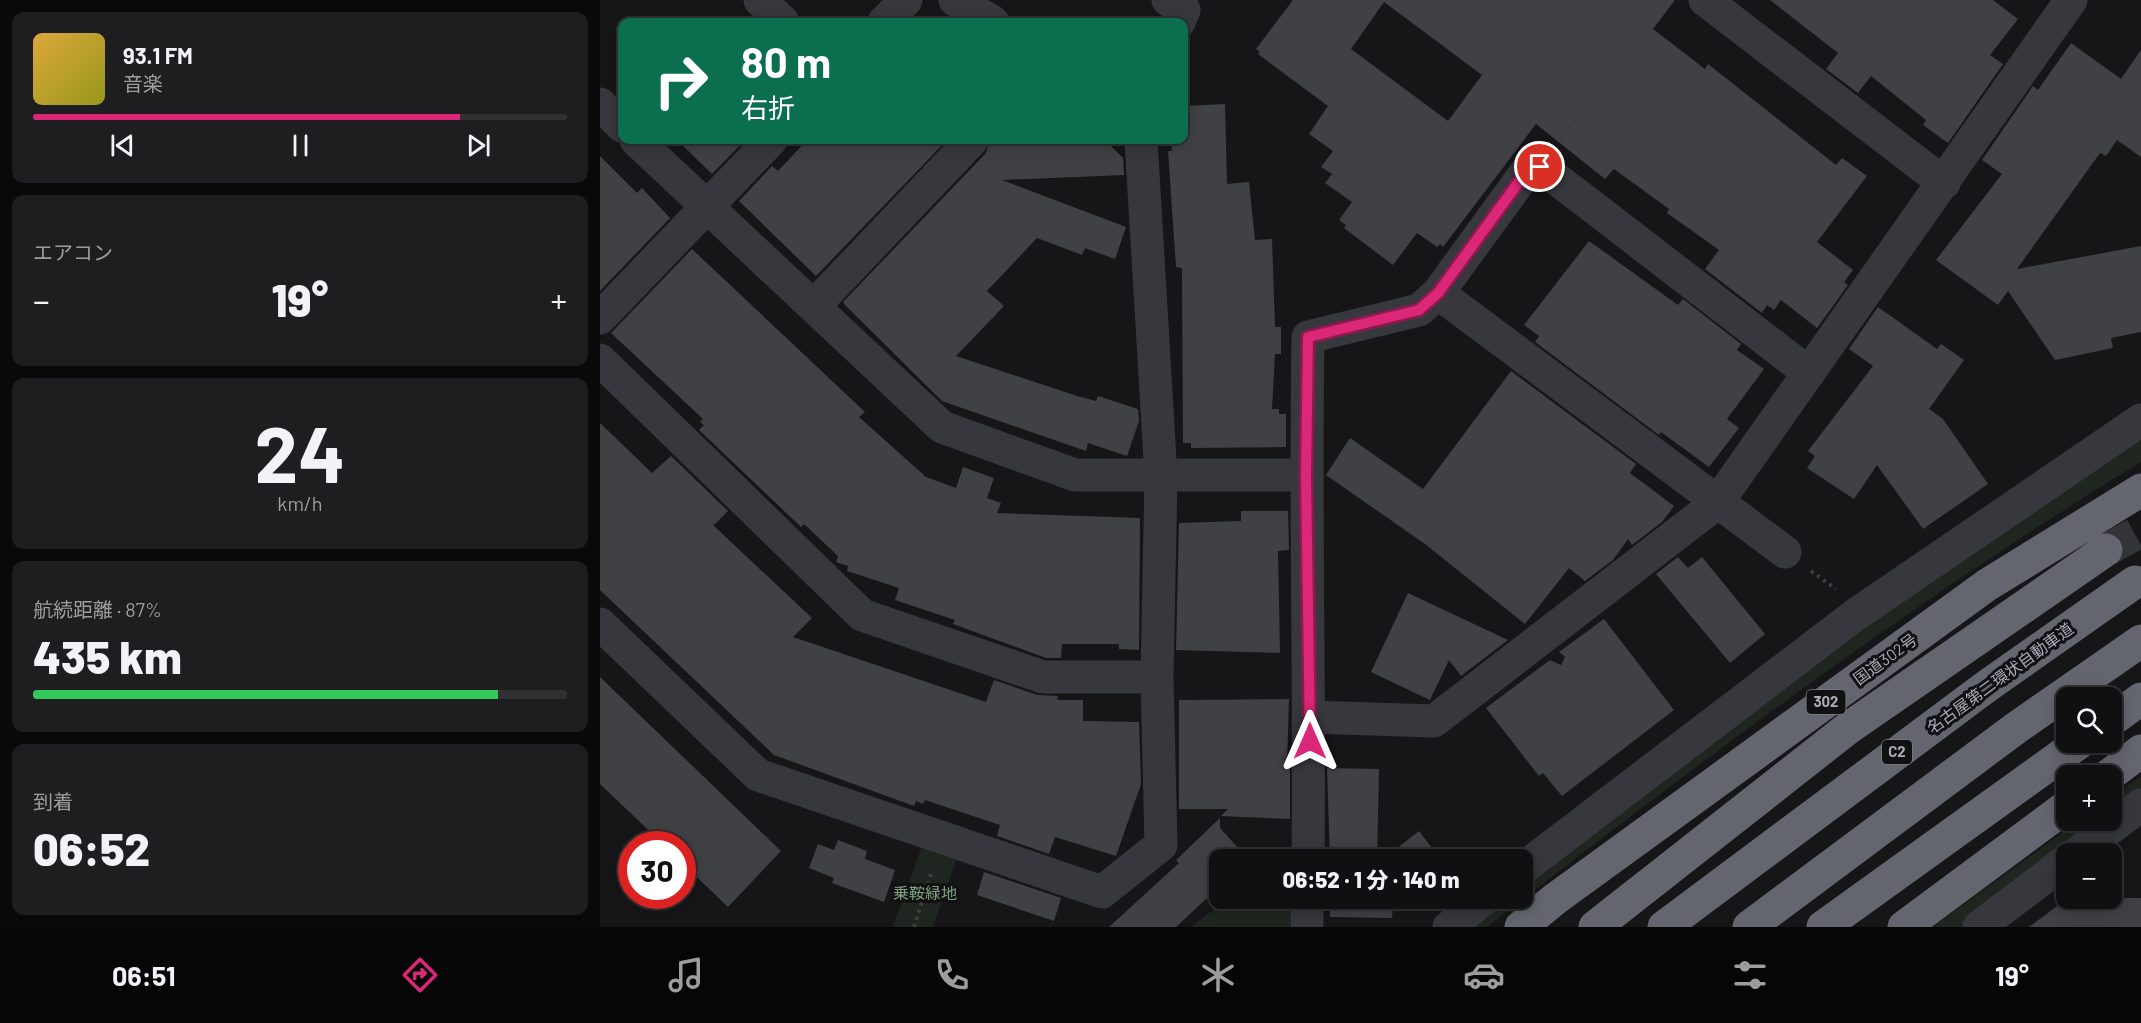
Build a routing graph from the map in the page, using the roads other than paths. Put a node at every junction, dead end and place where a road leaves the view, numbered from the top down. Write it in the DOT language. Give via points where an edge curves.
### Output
graph roads {
  1 [pos="760,0"];
  2 [pos="906,0"];
  3 [pos="956,0"];
  4 [pos="1168,0"];
  5 [pos="1705,0"];
  6 [pos="2071,0"];
  7 [pos="779,18"];
  8 [pos="888,18"];
  9 [pos="986,18"];
  10 [pos="1181,18"];
  11 [pos="600,104"];
  12 [pos="618,122"];
  13 [pos="640,144"];
  14 [pos="767,144"];
  15 [pos="968,144"];
  16 [pos="1142,144"];
  17 [pos="1944,183"];
  18 [pos="707,208"];
  19 [pos="1438,293"];
  20 [pos="814,306"];
  21 [pos="600,318"];
  22 [pos="600,360"];
  23 [pos="1809,373"];
  24 [pos="2141,420"];
  25 [pos="1306,475"];
  26 [pos="1161,476"];
  27 [pos="2141,489"];
  28 [pos="1717,504"];
  29 [pos="2106,550"];
  30 [pos="1785,552"];
  31 [pos="2135,582"];
  32 [pos="600,624"];
  33 [pos="2141,641"];
  34 [pos="1157,677"];
  35 [pos="2141,699"];
  36 [pos="2122,713"];
  37 [pos="1310,717"];
  38 [pos="2141,751"];
  39 [pos="2065,753"];
  40 [pos="2122,765"];
  41 [pos="2141,805"];
  42 [pos="2056,814"];
  43 [pos="2091,843"];
  44 [pos="1308,849"];
  45 [pos="1533,861"];
  46 [pos="2056,868"];
  47 [pos="1307,909"];
  48 [pos="1471,909"];
  49 [pos="1306,927"];
  50 [pos="1449,927"];
  51 [pos="1521,927"];
  52 [pos="1595,927"];
  53 [pos="1664,927"];
  54 [pos="1749,927"];
  55 [pos="1823,927"];
  56 [pos="1904,927"];
  57 [pos="1979,927"];
  1 -- 7 [label="street"];
  2 -- 8 [label="street"];
  3 -- 9 [label="street"];
  4 -- 10 [label="street" via="1184,10"];
  5 -- 17 [label="street"];
  6 -- 17 [label="street"];
  11 -- 12 [label="street"];
  13 -- 18 [label="street"];
  14 -- 18 [label="street"];
  15 -- 20 [label="street"];
  16 -- 26 [label="street"];
  17 -- 23 [label="street"];
  18 -- 20 [label="street"];
  18 -- 21 [label="street"];
  19 -- 23 [label="street" via="1529,168 1540,167"];
  19 -- 25 [label="street" via="1419,310 1308,337"];
  19 -- 28 [label="street"];
  20 -- 26 [label="street" via="942,427 1075,475"];
  22 -- 34 [label="street" via="862,615 1043,677"];
  23 -- 28 [label="street"];
  24 -- 45 [label="street" via="1856,615"];
  25 -- 26 [label="street"];
  25 -- 37 [label="street"];
  26 -- 34 [label="street"];
  27 -- 51 [label="highway, 国道302号 / 302" via="1987,585"];
  28 -- 30 [label="street"];
  28 -- 37 [label="street" via="1434,720"];
  29 -- 52 [label="highway" via="1847,729"];
  31 -- 53 [label="highway, 名古屋第二環状自動車道 / C2" via="1987,686"];
  32 -- 34 [label="street" via="758,775 1102,892 1161,845"];
  33 -- 54 [label="highway" via="2016,728"];
  35 -- 36 [label="highway"];
  37 -- 44 [label="street"];
  38 -- 40 [label="highway"];
  39 -- 55 [label="highway"];
  41 -- 43 [label="street"];
  42 -- 56 [label="highway"];
  46 -- 57 [label="street"];
  47 -- 49 [label="street"];
  48 -- 50 [label="street"];
}
